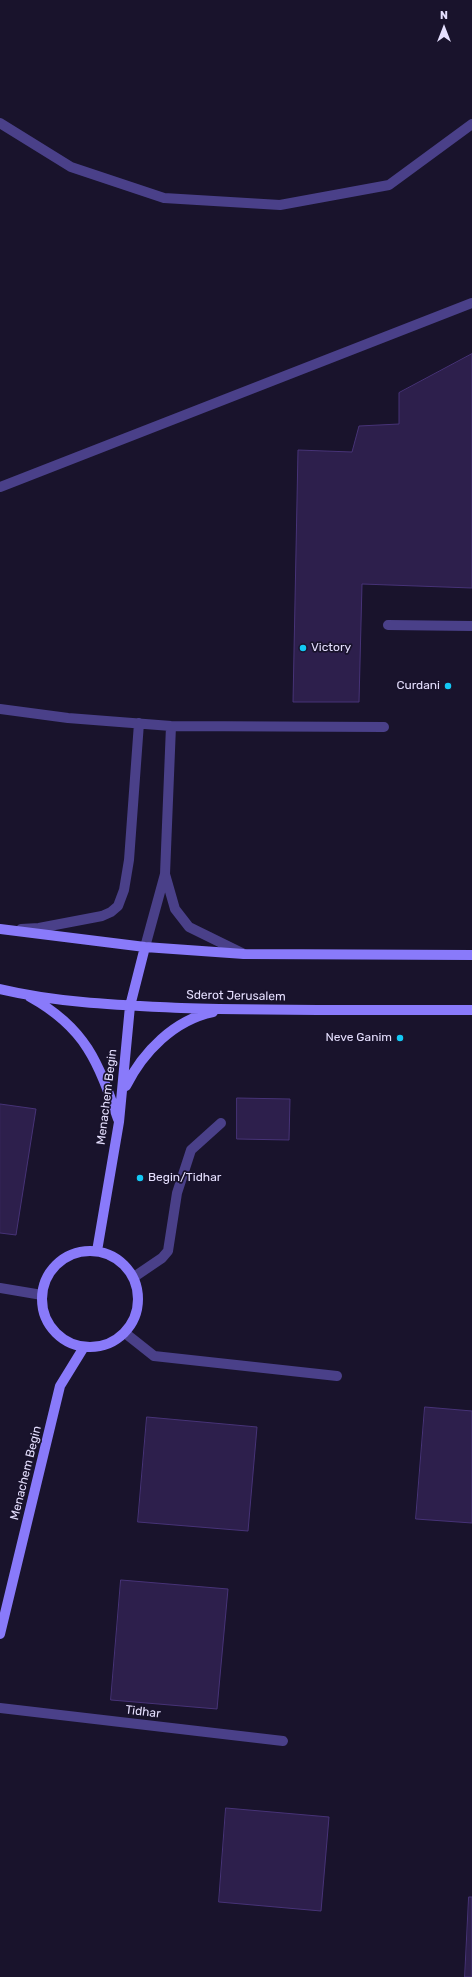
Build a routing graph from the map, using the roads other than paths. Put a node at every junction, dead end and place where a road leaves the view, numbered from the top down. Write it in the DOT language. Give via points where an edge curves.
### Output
graph roads {
  1 [pos="0,123"];
  2 [pos="472,124"];
  3 [pos="472,303"];
  4 [pos="0,487"];
  5 [pos="388,625"];
  6 [pos="472,626"];
  7 [pos="0,709"];
  8 [pos="139,723"];
  9 [pos="171,726"];
  10 [pos="384,727"];
  11 [pos="165,874"];
  12 [pos="0,929"];
  13 [pos="145,947"];
  14 [pos="244,954"];
  15 [pos="469,955"];
  16 [pos="0,989"];
  17 [pos="26,995"];
  18 [pos="130,1006"];
  19 [pos="226,1009"];
  20 [pos="472,1010"];
  21 [pos="123,1091"];
  22 [pos="119,1122"];
  23 [pos="221,1123"];
  24 [pos="97,1251"];
  25 [pos="134,1277"];
  26 [pos="0,1288"];
  27 [pos="42,1295"];
  28 [pos="125,1333"];
  29 [pos="84,1347"];
  30 [pos="337,1376"];
  31 [pos="0,1634"];
  32 [pos="0,1708"];
  33 [pos="283,1741"];
  1 -- 2 [label="street" via="71,167 164,198 280,205 389,185"];
  3 -- 4 [label="street"];
  5 -- 6 [label="street"];
  7 -- 8 [label="street" via="68,718"];
  8 -- 9 [label="street"];
  8 -- 12 [label="street" via="129,860 124,890 118,906 106,914 87,920 39,928"];
  9 -- 10 [label="street"];
  9 -- 11 [label="street"];
  11 -- 13 [label="street"];
  11 -- 14 [label="street" via="175,909 189,927"];
  12 -- 13 [label="main road"];
  13 -- 14 [label="main road"];
  13 -- 18 [label="main road, Menachem Begin"];
  14 -- 15 [label="main road"];
  16 -- 17 [label="main road, Sderot Jerusalem"];
  17 -- 18 [label="main road, Sderot Jerusalem"];
  17 -- 22 [label="main road" via="48,1007 83,1041 102,1072"];
  18 -- 19 [label="main road, Sderot Jerusalem"];
  18 -- 21 [label="main road, Menachem Begin"];
  19 -- 20 [label="main road, Sderot Jerusalem"];
  19 -- 21 [label="main road" via="204,1014 174,1029 157,1043 133,1071"];
  21 -- 22 [label="main road, Menachem Begin"];
  22 -- 24 [label="main road, Menachem Begin"];
  23 -- 25 [label="street" via="191,1150 177,1193 168,1251"];
  24 -- 25 [label="main road" via="112,1255 125,1264"];
  24 -- 27 [label="main road" via="81,1251 66,1257 54,1267 46,1280"];
  25 -- 28 [label="main road" via="139,1292 139,1307 134,1321"];
  26 -- 27 [label="street"];
  27 -- 29 [label="main road" via="43,1310 48,1324 70,1343"];
  28 -- 29 [label="main road" via="112,1342"];
  28 -- 30 [label="street" via="154,1356"];
  29 -- 31 [label="main road, Menachem Begin" via="60,1386"];
  32 -- 33 [label="street, Tidhar"];
}
